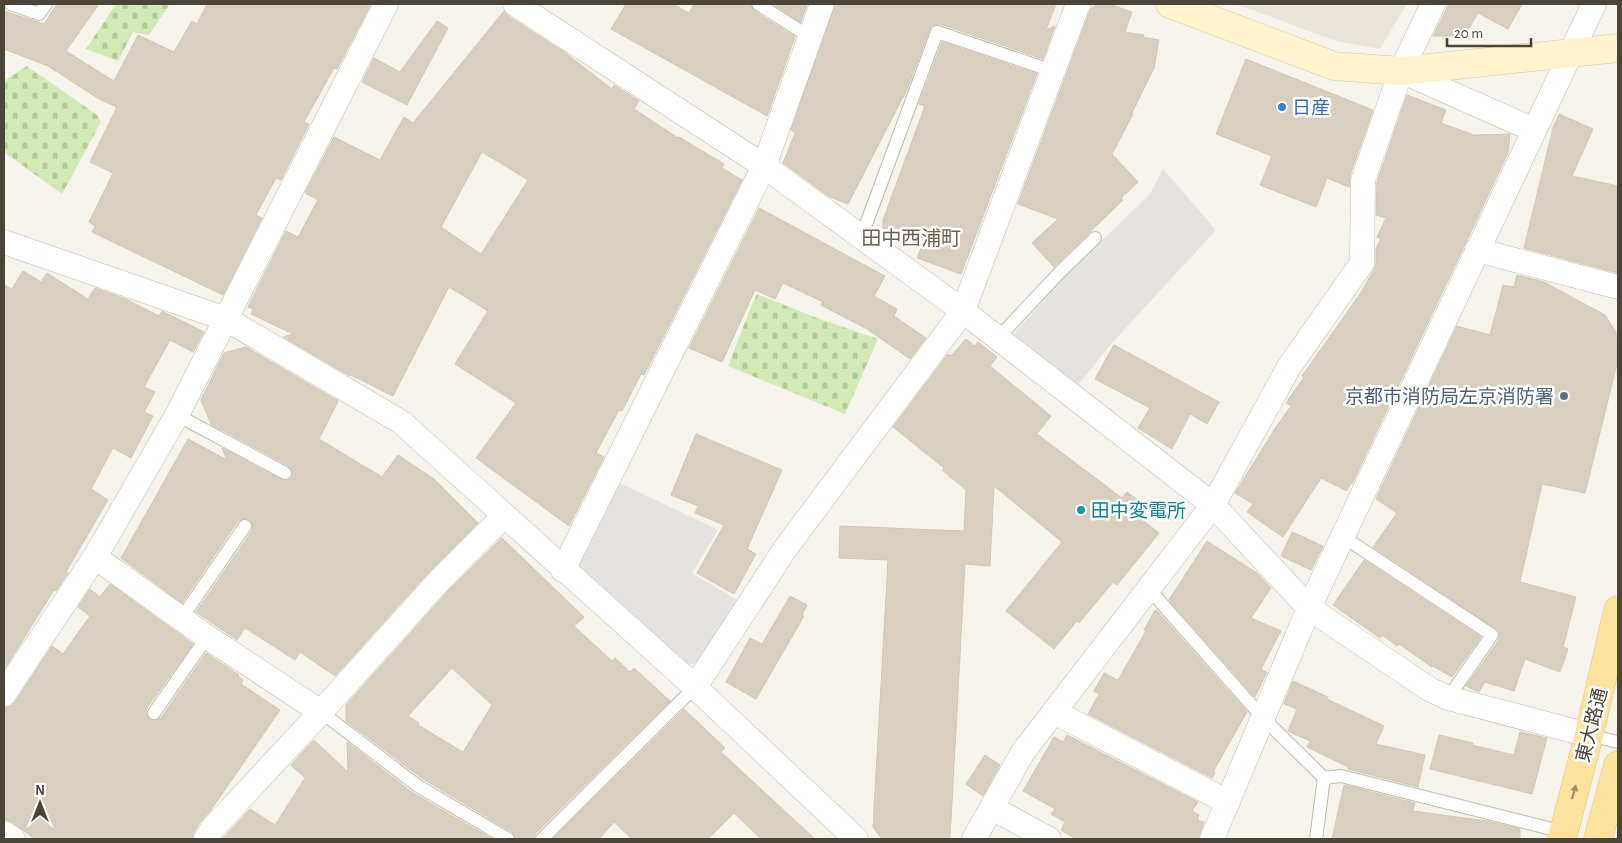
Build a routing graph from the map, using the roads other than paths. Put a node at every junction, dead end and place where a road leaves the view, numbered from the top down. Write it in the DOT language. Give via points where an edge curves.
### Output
graph roads {
  1 [pos="12,4"];
  2 [pos="46,4"];
  3 [pos="386,4"];
  4 [pos="515,4"];
  5 [pos="758,4"];
  6 [pos="822,4"];
  7 [pos="1078,4"];
  8 [pos="1170,4"];
  9 [pos="1433,4"];
  10 [pos="1594,4"];
  11 [pos="810,37"];
  12 [pos="1618,48"];
  13 [pos="1570,53"];
  14 [pos="1053,72"];
  15 [pos="1401,72"];
  16 [pos="1534,130"];
  17 [pos="764,166"];
  18 [pos="861,238"];
  19 [pos="1096,238"];
  20 [pos="4,242"];
  21 [pos="1477,250"];
  22 [pos="1618,287"];
  23 [pos="963,311"];
  24 [pos="226,319"];
  25 [pos="998,338"];
  26 [pos="177,415"];
  27 [pos="285,473"];
  28 [pos="1213,504"];
  29 [pos="504,516"];
  30 [pos="245,526"];
  31 [pos="1342,536"];
  32 [pos="95,557"];
  33 [pos="562,570"];
  34 [pos="1148,588"];
  35 [pos="1309,608"];
  36 [pos="1618,610"];
  37 [pos="181,619"];
  38 [pos="207,637"];
  39 [pos="694,687"];
  40 [pos="4,694"];
  41 [pos="1448,698"];
  42 [pos="154,712"];
  43 [pos="321,712"];
  44 [pos="1054,712"];
  45 [pos="1263,718"];
  46 [pos="1589,735"];
  47 [pos="1618,742"];
  48 [pos="1618,765"];
  49 [pos="1324,778"];
  50 [pos="1228,802"];
  51 [pos="992,808"];
  52 [pos="4,833"];
  53 [pos="1563,835"];
  54 [pos="209,838"];
  55 [pos="13,839"];
  56 [pos="508,839"];
  57 [pos="542,839"];
  58 [pos="856,839"];
  59 [pos="974,839"];
  60 [pos="1050,839"];
  61 [pos="1212,839"];
  62 [pos="1316,839"];
  63 [pos="1598,839"];
  1 -- 2 [label="lane" via="39,14"];
  3 -- 24 [label="street"];
  4 -- 17 [label="street"];
  5 -- 11 [label="lane"];
  6 -- 11 [label="street"];
  7 -- 14 [label="street"];
  8 -- 15 [label="street" via="1211,15 1334,66"];
  9 -- 15 [label="street"];
  10 -- 13 [label="street"];
  11 -- 17 [label="street"];
  12 -- 13 [label="street"];
  13 -- 15 [label="street"];
  13 -- 16 [label="street"];
  14 -- 18 [label="lane" via="936,32"];
  14 -- 23 [label="street"];
  15 -- 16 [label="street"];
  15 -- 28 [label="street" via="1363,180 1362,263 1289,367"];
  16 -- 21 [label="street"];
  17 -- 18 [label="street"];
  17 -- 33 [label="street"];
  18 -- 23 [label="street"];
  19 -- 25 [label="lane"];
  20 -- 24 [label="street"];
  21 -- 22 [label="street"];
  21 -- 31 [label="street"];
  23 -- 25 [label="street"];
  23 -- 39 [label="street" via="785,549"];
  24 -- 26 [label="street"];
  24 -- 29 [label="street" via="401,422"];
  25 -- 28 [label="street"];
  26 -- 27 [label="lane"];
  26 -- 32 [label="street"];
  28 -- 34 [label="street"];
  28 -- 35 [label="street"];
  29 -- 33 [label="street"];
  29 -- 43 [label="street" via="439,581"];
  30 -- 37 [label="lane"];
  31 -- 35 [label="street"];
  31 -- 41 [label="lane" via="1492,635"];
  32 -- 37 [label="street"];
  32 -- 40 [label="street"];
  33 -- 39 [label="street"];
  34 -- 44 [label="street"];
  34 -- 45 [label="lane"];
  35 -- 41 [label="street"];
  35 -- 45 [label="street"];
  36 -- 46 [label="main road, 東大路通"];
  37 -- 38 [label="street"];
  38 -- 42 [label="lane"];
  38 -- 43 [label="street"];
  39 -- 57 [label="lane"];
  39 -- 58 [label="street"];
  41 -- 46 [label="street"];
  43 -- 54 [label="street" via="212,829"];
  43 -- 56 [label="lane" via="418,786"];
  44 -- 50 [label="street"];
  44 -- 51 [label="street" via="1023,752"];
  45 -- 49 [label="lane"];
  45 -- 50 [label="street"];
  46 -- 47 [label="lane"];
  53 -- 46 [label="main road, 東大路通, one-way"];
  48 -- 63 [label="main road, 東大路通"];
  49 -- 53 [label="lane" via="1341,776"];
  49 -- 62 [label="lane"];
  50 -- 61 [label="street"];
  51 -- 59 [label="street"];
  51 -- 60 [label="street"];
  52 -- 55 [label="street"];
}
